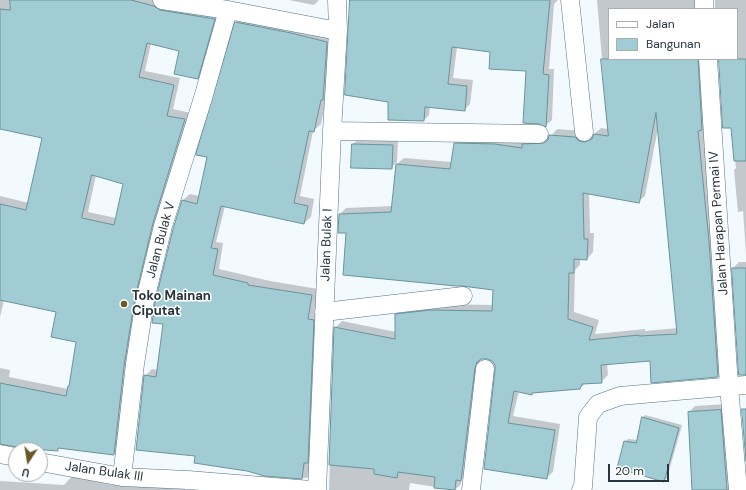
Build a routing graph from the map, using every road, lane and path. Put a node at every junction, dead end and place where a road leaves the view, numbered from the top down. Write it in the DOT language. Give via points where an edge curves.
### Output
graph roads {
  1 [pos="162,0"];
  2 [pos="337,0"];
  3 [pos="570,0"];
  4 [pos="228,10"];
  5 [pos="338,31"];
  6 [pos="708,60"];
  7 [pos="332,131"];
  8 [pos="584,132"];
  9 [pos="539,134"];
  10 [pos="463,296"];
  11 [pos="324,312"];
  12 [pos="485,369"];
  13 [pos="738,386"];
  14 [pos="48,464"];
  15 [pos="114,481"];
  16 [pos="187,485"];
  17 [pos="583,489"];
  18 [pos="311,490"];
  19 [pos="317,490"];
  20 [pos="470,490"];
  21 [pos="738,490"];
  1 -- 4 [label="street"];
  2 -- 5 [label="street, Jalan Bulak I"];
  3 -- 8 [label="street"];
  4 -- 5 [label="street"];
  4 -- 15 [label="street, Jalan Bulak V" via="163,226 146,300"];
  5 -- 7 [label="street, Jalan Bulak I"];
  6 -- 13 [label="street, Jalan Harapan Permai IV"];
  7 -- 9 [label="street"];
  7 -- 11 [label="street, Jalan Bulak I"];
  10 -- 11 [label="street"];
  11 -- 19 [label="street, Jalan Bulak I"];
  12 -- 20 [label="street"];
  13 -- 17 [label="street" via="620,396 598,404 588,417"];
  13 -- 21 [label="street, Jalan Harapan Permai IV"];
  14 -- 15 [label="street, Jalan Bulak III"];
  15 -- 16 [label="street, Jalan Bulak III"];
  16 -- 18 [label="street, Jalan Bulak III"];
}
